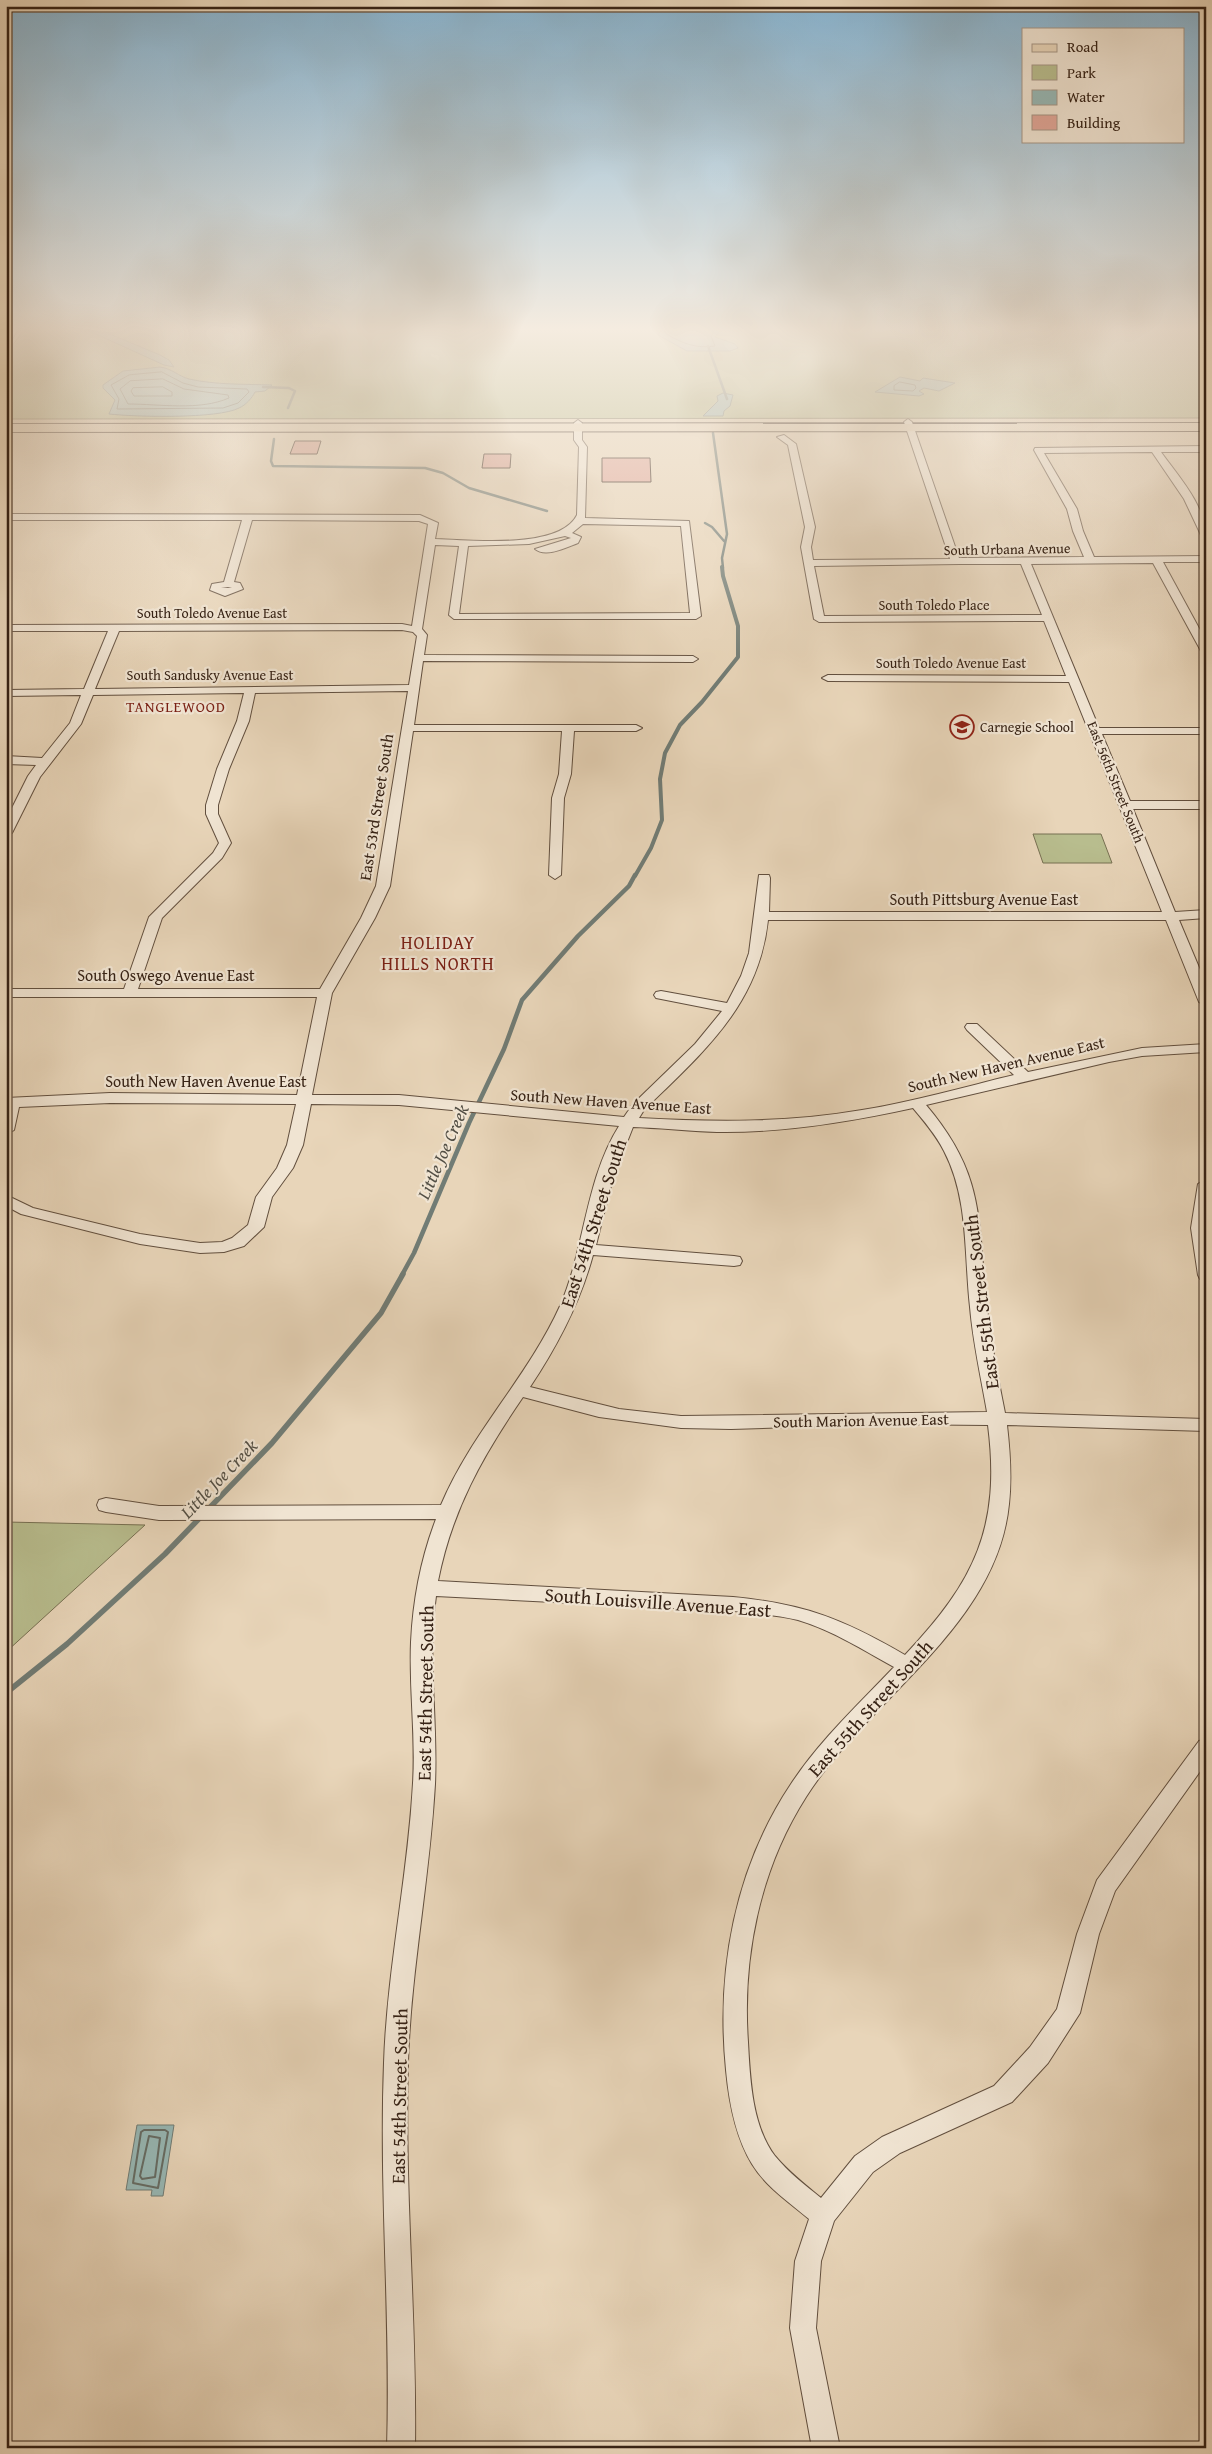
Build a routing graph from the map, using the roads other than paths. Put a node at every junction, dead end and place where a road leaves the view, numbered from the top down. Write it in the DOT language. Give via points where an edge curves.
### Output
graph roads {
  1 [pos="586,444"];
  2 [pos="791,444"];
  3 [pos="915,444"];
  4 [pos="1155,450"];
  5 [pos="1206,450"];
  6 [pos="6,517"];
  7 [pos="248,518"];
  8 [pos="579,521"];
  9 [pos="596,522"];
  10 [pos="1206,535"];
  11 [pos="430,542"];
  12 [pos="464,542"];
  13 [pos="1206,559"];
  14 [pos="1157,560"];
  15 [pos="1091,561"];
  16 [pos="1025,562"];
  17 [pos="808,563"];
  18 [pos="956,563"];
  19 [pos="228,584"];
  20 [pos="1049,618"];
  21 [pos="6,628"];
  22 [pos="115,628"];
  23 [pos="417,630"];
  24 [pos="1206,651"];
  25 [pos="418,658"];
  26 [pos="693,659"];
  27 [pos="828,678"];
  28 [pos="1074,679"];
  29 [pos="413,688"];
  30 [pos="250,690"];
  31 [pos="88,691"];
  32 [pos="6,693"];
  33 [pos="406,728"];
  34 [pos="568,728"];
  35 [pos="636,728"];
  36 [pos="1095,731"];
  37 [pos="1206,731"];
  38 [pos="6,760"];
  39 [pos="45,762"];
  40 [pos="1125,805"];
  41 [pos="1206,805"];
  42 [pos="6,833"];
  43 [pos="555,876"];
  44 [pos="764,878"];
  45 [pos="1206,914"];
  46 [pos="763,916"];
  47 [pos="1170,916"];
  48 [pos="6,993"];
  49 [pos="130,993"];
  50 [pos="325,993"];
  51 [pos="661,995"];
  52 [pos="1206,1002"];
  53 [pos="731,1008"];
  54 [pos="972,1027"];
  55 [pos="1206,1048"];
  56 [pos="1024,1077"];
  57 [pos="305,1100"];
  58 [pos="10,1103"];
  59 [pos="917,1103"];
  60 [pos="628,1122"];
  61 [pos="6,1130"];
  62 [pos="1206,1184"];
  63 [pos="6,1200"];
  64 [pos="586,1249"];
  65 [pos="734,1261"];
  66 [pos="1206,1275"];
  67 [pos="519,1390"];
  68 [pos="996,1418"];
  69 [pos="1206,1425"];
  70 [pos="106,1505"];
  71 [pos="449,1512"];
  72 [pos="427,1588"];
  73 [pos="908,1666"];
  74 [pos="1206,1747"];
  75 [pos="823,2214"];
  76 [pos="401,2448"];
  77 [pos="826,2448"];
  1 -- 8 [label="street" via="583,447 582,515"];
  2 -- 17 [label="street" via="810,527 806,547"];
  3 -- 18 [label="street"];
  4 -- 5 [label="street"];
  4 -- 10 [label="street" via="1189,499"];
  4 -- 15 [label="street" via="1038,450 1072,509"];
  6 -- 7 [label="street"];
  7 -- 11 [label="street, East 53rd Street South" via="429,520 432,523"];
  7 -- 19 [label="street"];
  8 -- 9 [label="street"];
  8 -- 12 [label="street" via="564,533 576,537 575,540 555,548 485,549 485,542"];
  9 -- 12 [label="street" via="686,523 696,616 458,617 454,615"];
  11 -- 12 [label="street"];
  11 -- 23 [label="street, East 53rd Street South"];
  13 -- 14 [label="street, South Urbana Avenue"];
  14 -- 15 [label="street, South Urbana Avenue"];
  14 -- 24 [label="street"];
  15 -- 16 [label="street, South Urbana Avenue"];
  16 -- 18 [label="street, South Urbana Avenue"];
  16 -- 20 [label="street, East 56th Street South"];
  17 -- 18 [label="street, South Urbana Avenue"];
  17 -- 20 [label="street, South Toledo Place" via="819,618"];
  20 -- 28 [label="street, East 56th Street South"];
  21 -- 22 [label="street, South Toledo Avenue East"];
  22 -- 23 [label="street, South Toledo Avenue East" via="402,627"];
  22 -- 31 [label="street"];
  23 -- 25 [label="street, East 53rd Street South" via="422,634"];
  25 -- 26 [label="street"];
  25 -- 29 [label="street, East 53rd Street South"];
  27 -- 28 [label="street, South Toledo Avenue East"];
  28 -- 36 [label="street, East 56th Street South"];
  29 -- 30 [label="street, South Sandusky Avenue East"];
  29 -- 33 [label="street, East 53rd Street South"];
  30 -- 31 [label="street, South Sandusky Avenue East"];
  30 -- 49 [label="street" via="243,721 212,805 212,814 225,843 218,855 156,917"];
  31 -- 32 [label="street, South Sandusky Avenue East"];
  31 -- 39 [label="street" via="75,724"];
  33 -- 34 [label="street"];
  33 -- 50 [label="street, East 53rd Street South" via="383,886"];
  34 -- 35 [label="street"];
  34 -- 43 [label="street" via="566,774 558,798"];
  36 -- 37 [label="street"];
  36 -- 40 [label="street, East 56th Street South"];
  38 -- 39 [label="street"];
  39 -- 42 [label="street" via="24,794"];
  40 -- 41 [label="street"];
  40 -- 47 [label="street, East 56th Street South"];
  44 -- 46 [label="street, East 54th Street South"];
  45 -- 47 [label="street, South Pittsburg Avenue East"];
  46 -- 47 [label="street, South Pittsburg Avenue East"];
  46 -- 53 [label="street, East 54th Street South" via="749,975"];
  47 -- 52 [label="street, East 56th Street South"];
  48 -- 49 [label="street, South Oswego Avenue East"];
  49 -- 50 [label="street, South Oswego Avenue East"];
  50 -- 57 [label="street, East 53rd Street South"];
  51 -- 53 [label="street"];
  53 -- 60 [label="street, East 54th Street South" via="717,1028 638,1107"];
  54 -- 56 [label="street"];
  55 -- 56 [label="street, South New Haven Avenue East" via="1142,1052"];
  56 -- 59 [label="street, South New Haven Avenue East"];
  57 -- 58 [label="street, South New Haven Avenue East" via="66,1098"];
  57 -- 60 [label="street, South New Haven Avenue East" via="389,1100"];
  57 -- 63 [label="street, East 53rd Street South" via="295,1146 285,1168 264,1197 256,1227 231,1245 214,1249 140,1239 27,1211"];
  58 -- 61 [label="street"];
  59 -- 60 [label="street, South New Haven Avenue East" via="862,1115 771,1125"];
  59 -- 68 [label="street, East 55th Street South" via="948,1143 962,1169 969,1195 978,1306"];
  60 -- 64 [label="street, East 54th Street South" via="608,1167"];
  62 -- 66 [label="street" via="1199,1228"];
  64 -- 65 [label="street"];
  64 -- 67 [label="street, East 54th Street South" via="568,1305 550,1342"];
  67 -- 68 [label="street, South Marion Avenue East" via="576,1407 682,1422"];
  67 -- 71 [label="street, East 54th Street South" via="481,1446"];
  68 -- 69 [label="street, South Marion Avenue East"];
  68 -- 73 [label="street, East 55th Street South" via="1002,1477 994,1536 955,1612"];
  70 -- 71 [label="street" via="159,1513"];
  71 -- 72 [label="street, East 54th Street South" via="436,1546"];
  72 -- 73 [label="street, South Louisville Avenue East" via="772,1608 798,1613 826,1624"];
  72 -- 76 [label="street, East 54th Street South" via="421,1646 425,1710 424,1786 396,2060"];
  73 -- 75 [label="street, East 55th Street South" via="821,1758 799,1788 760,1862 741,1927 734,2010 742,2092 750,2129 760,2154 772,2170"];
  74 -- 75 [label="street" via="1105,1887 1088,1934 1068,2013 1039,2055 1003,2094 891,2145 864,2164"];
  75 -- 77 [label="street" via="808,2261 803,2328"];
}
